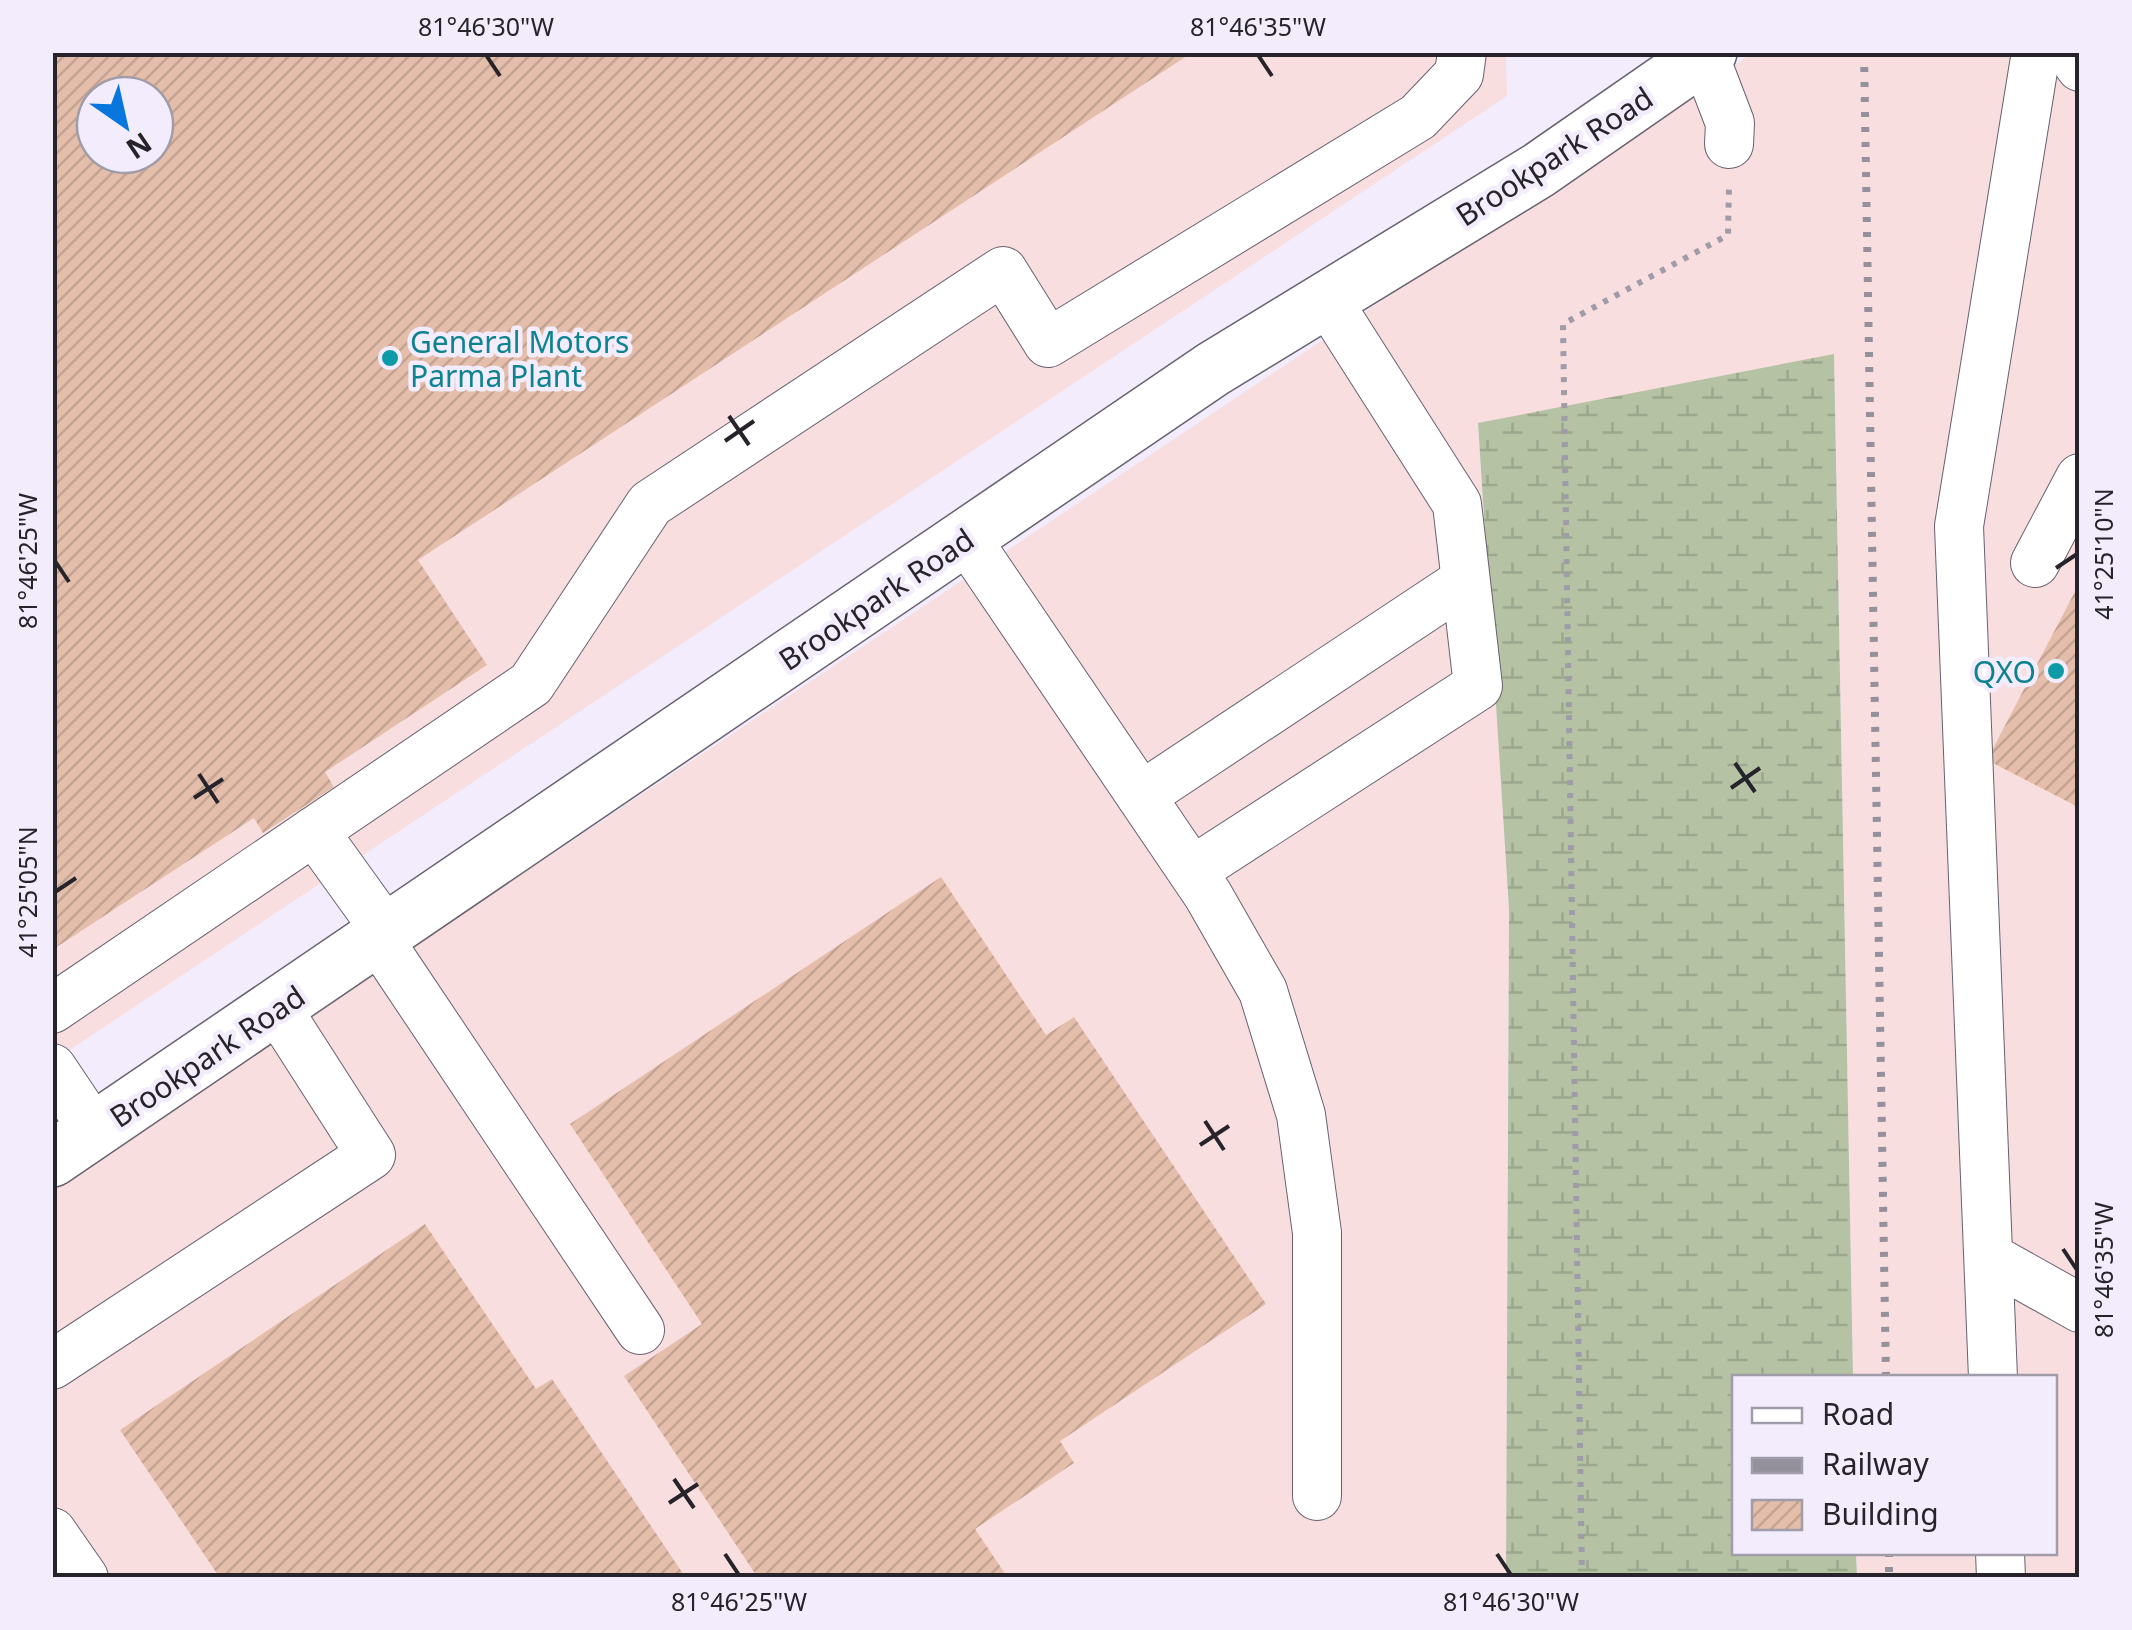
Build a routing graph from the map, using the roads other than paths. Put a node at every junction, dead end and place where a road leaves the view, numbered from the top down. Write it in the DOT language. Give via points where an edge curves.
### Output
graph roads {
  1 [pos="1462,52"];
  2 [pos="2036,52"];
  3 [pos="2070,52"];
  4 [pos="1706,54"];
  5 [pos="2080,67"];
  6 [pos="1729,144"];
  7 [pos="1327,300"];
  8 [pos="2080,478"];
  9 [pos="966,538"];
  10 [pos="2034,563"];
  11 [pos="1466,582"];
  12 [pos="1140,796"];
  13 [pos="314,830"];
  14 [pos="1192,872"];
  15 [pos="383,937"];
  16 [pos="52,1008"];
  17 [pos="278,1010"];
  18 [pos="52,1068"];
  19 [pos="74,1146"];
  20 [pos="1988,1257"];
  21 [pos="2080,1308"];
  22 [pos="640,1330"];
  23 [pos="52,1365"];
  24 [pos="1994,1375"];
  25 [pos="1316,1496"];
  26 [pos="52,1532"];
  27 [pos="84,1578"];
  1 -- 13 [label="lane" via="1459,74 1418,117 1048,343 1004,271 650,504 531,684"];
  2 -- 20 [label="lane" via="1959,526"];
  3 -- 5 [label="lane"];
  4 -- 6 [label="lane" via="1730,123"];
  4 -- 7 [label="main road, Brookpark Road" via="1539,170"];
  7 -- 9 [label="main road, Brookpark Road" via="1213,369"];
  7 -- 11 [label="lane" via="1457,504"];
  8 -- 10 [label="lane"];
  9 -- 12 [label="lane"];
  9 -- 15 [label="main road, Brookpark Road"];
  11 -- 12 [label="lane"];
  11 -- 14 [label="lane" via="1478,686"];
  12 -- 14 [label="lane"];
  13 -- 15 [label="lane"];
  13 -- 16 [label="lane"];
  14 -- 25 [label="lane" via="1263,990 1301,1115 1318,1233"];
  15 -- 17 [label="main road, Brookpark Road"];
  15 -- 22 [label="lane"];
  17 -- 19 [label="main road, Brookpark Road"];
  17 -- 23 [label="lane" via="370,1155"];
  18 -- 19 [label="lane"];
  20 -- 21 [label="lane"];
  20 -- 24 [label="lane"];
  26 -- 27 [label="lane"];
}
